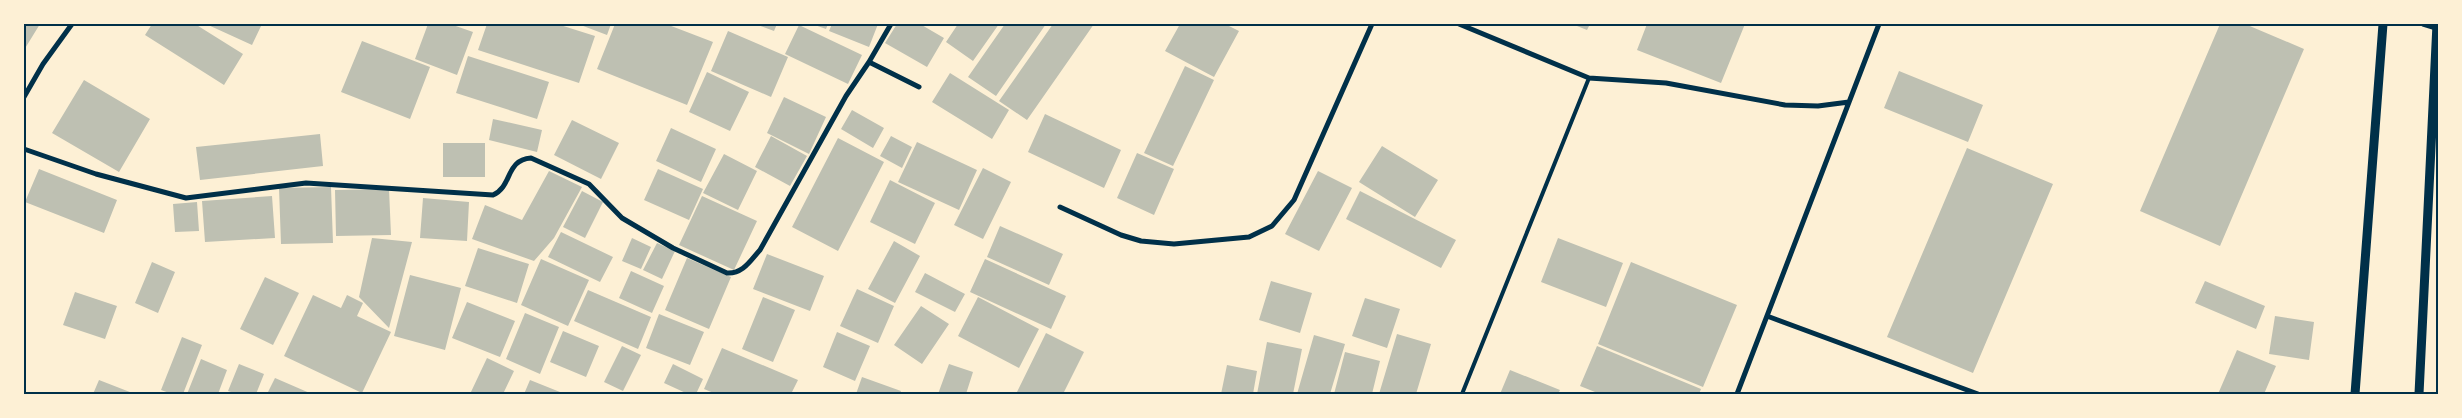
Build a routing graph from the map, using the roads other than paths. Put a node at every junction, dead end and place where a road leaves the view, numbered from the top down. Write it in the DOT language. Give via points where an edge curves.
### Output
graph roads {
  1 [pos="72,24"];
  2 [pos="891,24"];
  3 [pos="1372,24"];
  4 [pos="1459,24"];
  5 [pos="1879,24"];
  6 [pos="2383,24"];
  7 [pos="2423,24"];
  8 [pos="2437,26"];
  9 [pos="869,62"];
  10 [pos="1588,78"];
  11 [pos="919,87"];
  12 [pos="24,97"];
  13 [pos="1849,102"];
  14 [pos="24,148"];
  15 [pos="1060,207"];
  16 [pos="1767,316"];
  17 [pos="1462,394"];
  18 [pos="1737,394"];
  19 [pos="1978,394"];
  20 [pos="2355,394"];
  21 [pos="2419,394"];
  1 -- 12 [label="street"];
  2 -- 9 [label="street"];
  3 -- 15 [label="street" via="1294,200 1272,226 1249,237 1174,244 1141,241"];
  4 -- 10 [label="street"];
  5 -- 13 [label="street"];
  6 -- 20 [label="street"];
  7 -- 8 [label="street"];
  8 -- 21 [label="street"];
  9 -- 11 [label="street"];
  9 -- 14 [label="street" via="846,96 760,250 742,270 735,273 727,273 674,248 622,218 589,184 531,158 521,158 514,164 501,191 493,195 306,183 186,198 96,174"];
  10 -- 13 [label="street" via="1666,83 1785,105 1818,106"];
  10 -- 17 [label="lane"];
  13 -- 16 [label="street"];
  16 -- 18 [label="street"];
  16 -- 19 [label="street"];
}
